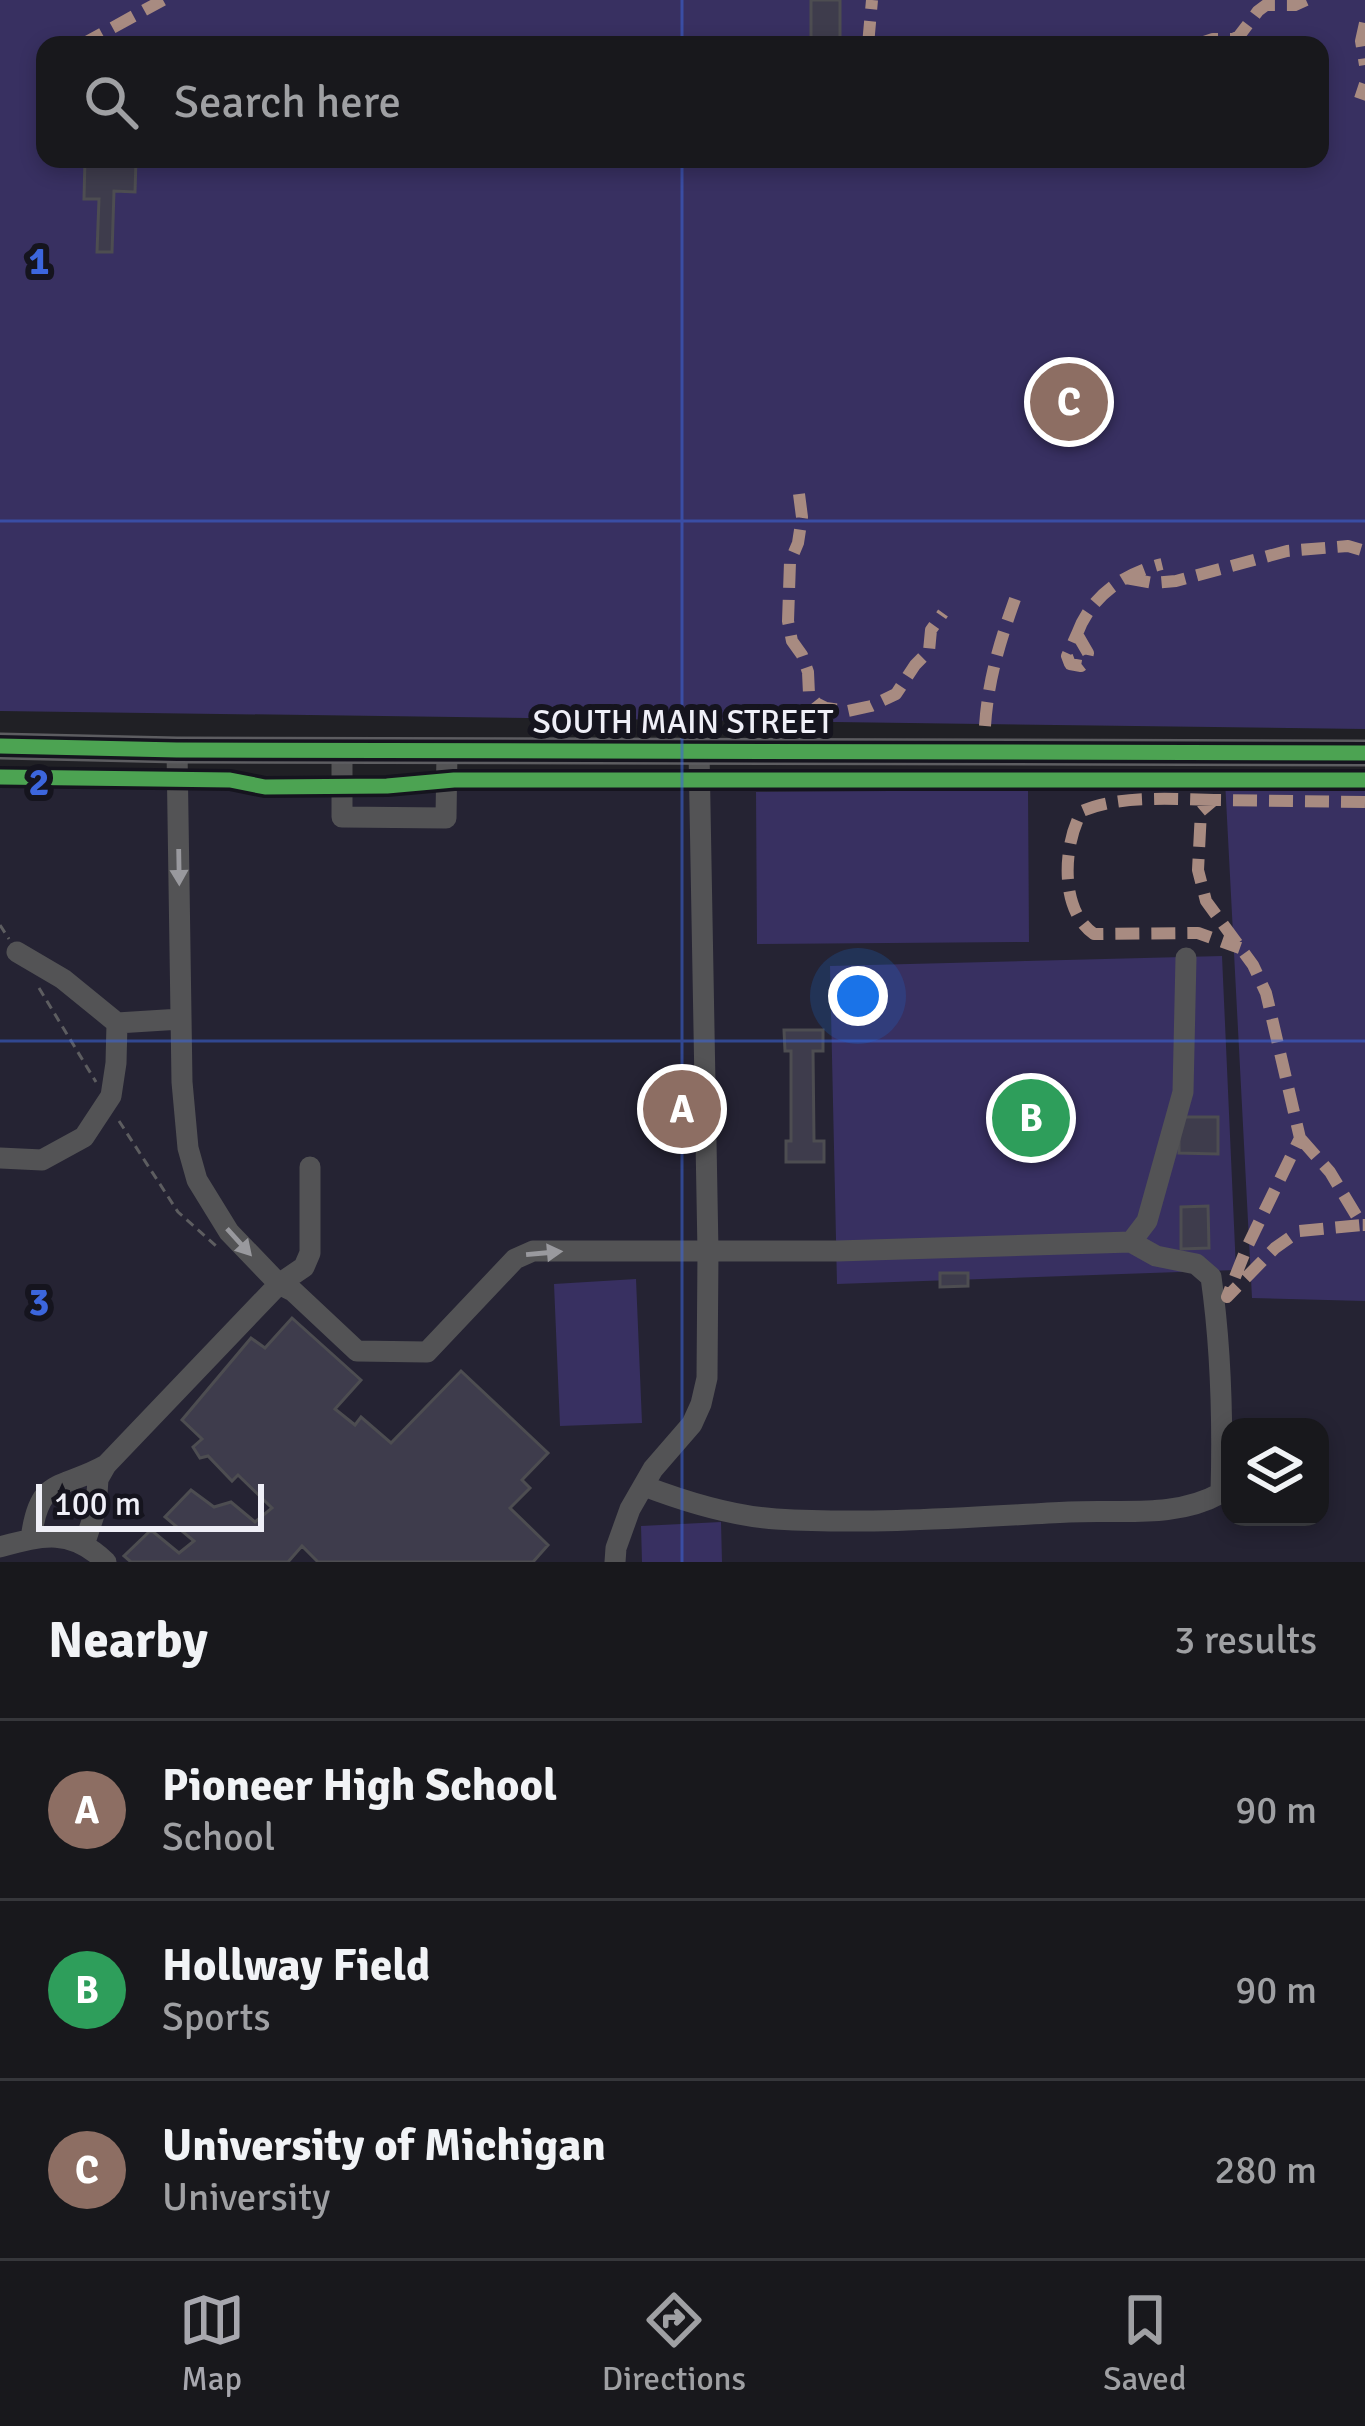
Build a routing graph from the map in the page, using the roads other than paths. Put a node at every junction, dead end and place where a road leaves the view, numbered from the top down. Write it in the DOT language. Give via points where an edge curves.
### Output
graph roads {
  1 [pos="0,746"];
  2 [pos="177,750"];
  3 [pos="342,751"];
  4 [pos="447,751"];
  5 [pos="699,751"];
  6 [pos="1365,753"];
  7 [pos="17,952"];
  8 [pos="1186,958"];
  9 [pos="181,1019"];
  10 [pos="117,1023"];
  11 [pos="0,1158"];
  12 [pos="310,1167"];
  13 [pos="1131,1242"];
  14 [pos="708,1252"];
  15 [pos="278,1285"];
  16 [pos="1221,1418"];
  17 [pos="106,1465"];
  18 [pos="644,1486"];
  19 [pos="1221,1496"];
  20 [pos="31,1539"];
  21 [pos="84,1545"];
  22 [pos="0,1547"];
  23 [pos="106,1562"];
  24 [pos="615,1562"];
  1 -- 2 [label="main road, SOUTH MAIN STREET"];
  2 -- 3 [label="main road, SOUTH MAIN STREET"];
  2 -- 9 [label="lane, one-way"];
  3 -- 4 [label="main road, SOUTH MAIN STREET"];
  3 -- 4 [label="lane" via="342,817 446,818"];
  4 -- 5 [label="main road, SOUTH MAIN STREET"];
  5 -- 6 [label="main road, SOUTH MAIN STREET"];
  5 -- 14 [label="lane"];
  7 -- 10 [label="lane"];
  8 -- 13 [label="lane" via="1183,1092 1147,1221"];
  9 -- 10 [label="lane"];
  9 -- 15 [label="lane, one-way" via="197,1180 229,1232"];
  10 -- 11 [label="lane" via="111,1096 84,1137 42,1160"];
  12 -- 15 [label="lane" via="310,1253"];
  13 -- 14 [label="lane"];
  13 -- 16 [label="lane" via="1211,1276"];
  15 -- 14 [label="lane, one-way" via="357,1351 427,1352 515,1258 532,1251"];
  14 -- 18 [label="lane" via="701,1404"];
  15 -- 17 [label="lane"];
  17 -- 20 [label="lane" via="48,1491"];
  17 -- 21 [label="lane"];
  18 -- 19 [label="lane" via="773,1519 1177,1510"];
  18 -- 24 [label="lane"];
  20 -- 21 [label="lane" via="50,1535"];
  20 -- 22 [label="lane"];
  21 -- 23 [label="lane"];
}
